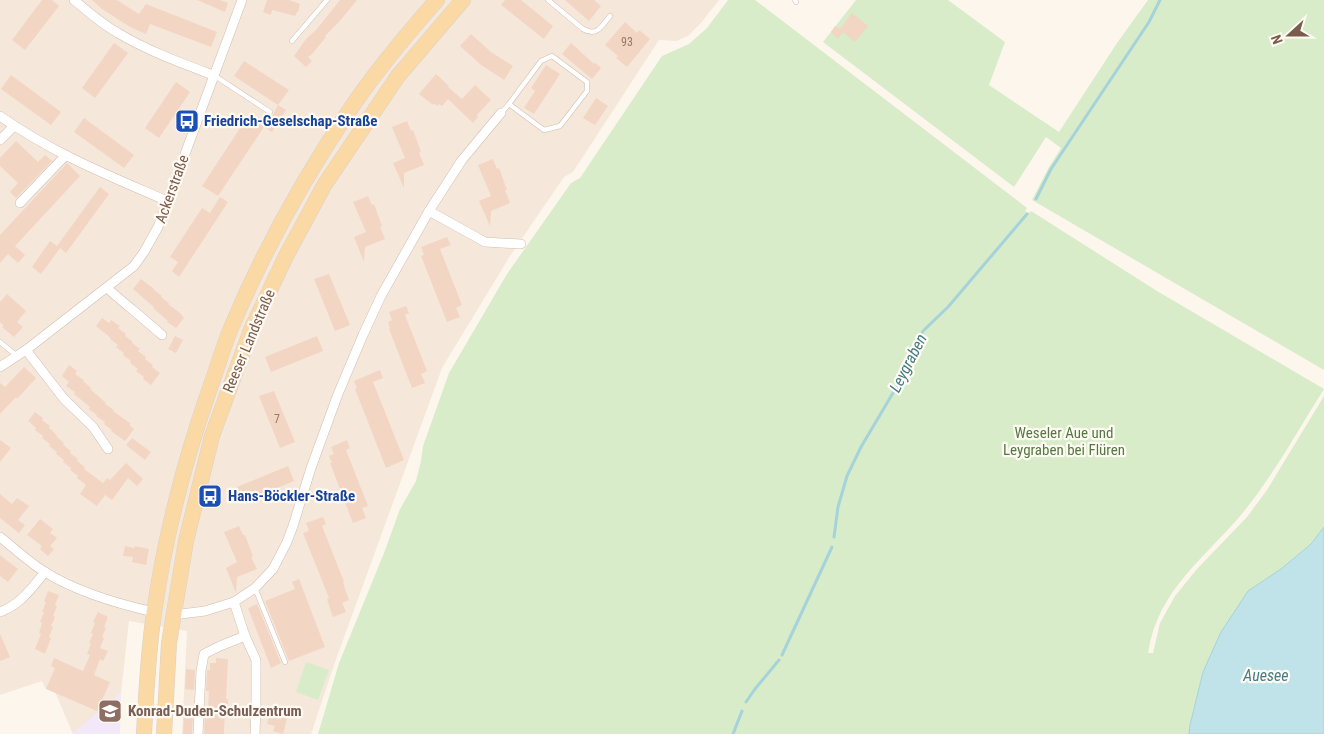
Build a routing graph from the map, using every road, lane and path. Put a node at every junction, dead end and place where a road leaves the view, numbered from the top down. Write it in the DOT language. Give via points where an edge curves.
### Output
graph roads {
  1 [pos="74,0"];
  2 [pos="242,0"];
  3 [pos="327,0"];
  4 [pos="437,0"];
  5 [pos="463,0"];
  6 [pos="548,0"];
  7 [pos="610,16"];
  8 [pos="292,40"];
  9 [pos="213,75"];
  10 [pos="509,104"];
  11 [pos="270,112"];
  12 [pos="501,113"];
  13 [pos="0,116"];
  14 [pos="14,126"];
  15 [pos="0,140"];
  16 [pos="65,156"];
  17 [pos="167,201"];
  18 [pos="20,203"];
  19 [pos="429,210"];
  20 [pos="521,244"];
  21 [pos="107,288"];
  22 [pos="162,335"];
  23 [pos="0,342"];
  24 [pos="26,350"];
  25 [pos="16,356"];
  26 [pos="0,367"];
  27 [pos="108,449"];
  28 [pos="0,537"];
  29 [pos="45,572"];
  30 [pos="255,588"];
  31 [pos="234,602"];
  32 [pos="0,612"];
  33 [pos="154,612"];
  34 [pos="173,615"];
  35 [pos="245,636"];
  36 [pos="285,662"];
  37 [pos="144,734"];
  38 [pos="164,734"];
  39 [pos="198,734"];
  40 [pos="255,734"];
  1 -- 9 [label="street" via="117,33 168,59"];
  2 -- 9 [label="street, Ackerstraße"];
  3 -- 8 [label="lane"];
  4 -- 33 [label="main road, Reeser Landstraße" via="383,64 350,110 307,177 267,250 231,329 193,436 166,542"];
  5 -- 34 [label="main road, Reeser Landstraße" via="398,76 325,184 251,330 212,436 186,541"];
  6 -- 7 [label="lane" via="589,33 598,30"];
  9 -- 11 [label="lane"];
  9 -- 17 [label="street, Ackerstraße"];
  10 -- 10 [label="lane" via="541,61 552,56 587,82 587,91 560,126 544,130"];
  10 -- 12 [label="lane"];
  12 -- 19 [label="street" via="462,160"];
  13 -- 14 [label="street"];
  14 -- 15 [label="street"];
  14 -- 16 [label="street"];
  16 -- 17 [label="street"];
  16 -- 18 [label="street"];
  17 -- 21 [label="street, Ackerstraße" via="158,228 144,252 134,266"];
  19 -- 20 [label="street" via="485,242"];
  19 -- 30 [label="street" via="363,335 317,450 287,542 272,569"];
  21 -- 22 [label="street"];
  21 -- 24 [label="street, Ackerstraße"];
  23 -- 25 [label="lane"];
  24 -- 25 [label="street, Ackerstraße"];
  24 -- 27 [label="street"];
  25 -- 26 [label="street, Ackerstraße"];
  28 -- 29 [label="street"];
  29 -- 32 [label="street" via="19,603"];
  29 -- 33 [label="street" via="112,601"];
  30 -- 31 [label="street"];
  30 -- 36 [label="lane"];
  31 -- 34 [label="street" via="205,611"];
  31 -- 35 [label="street"];
  33 -- 34 [label="main road"];
  33 -- 37 [label="main road, Reeser Landstraße"];
  34 -- 38 [label="main road, Reeser Landstraße"];
  35 -- 39 [label="street" via="204,654"];
  35 -- 40 [label="street" via="256,660"];
}
